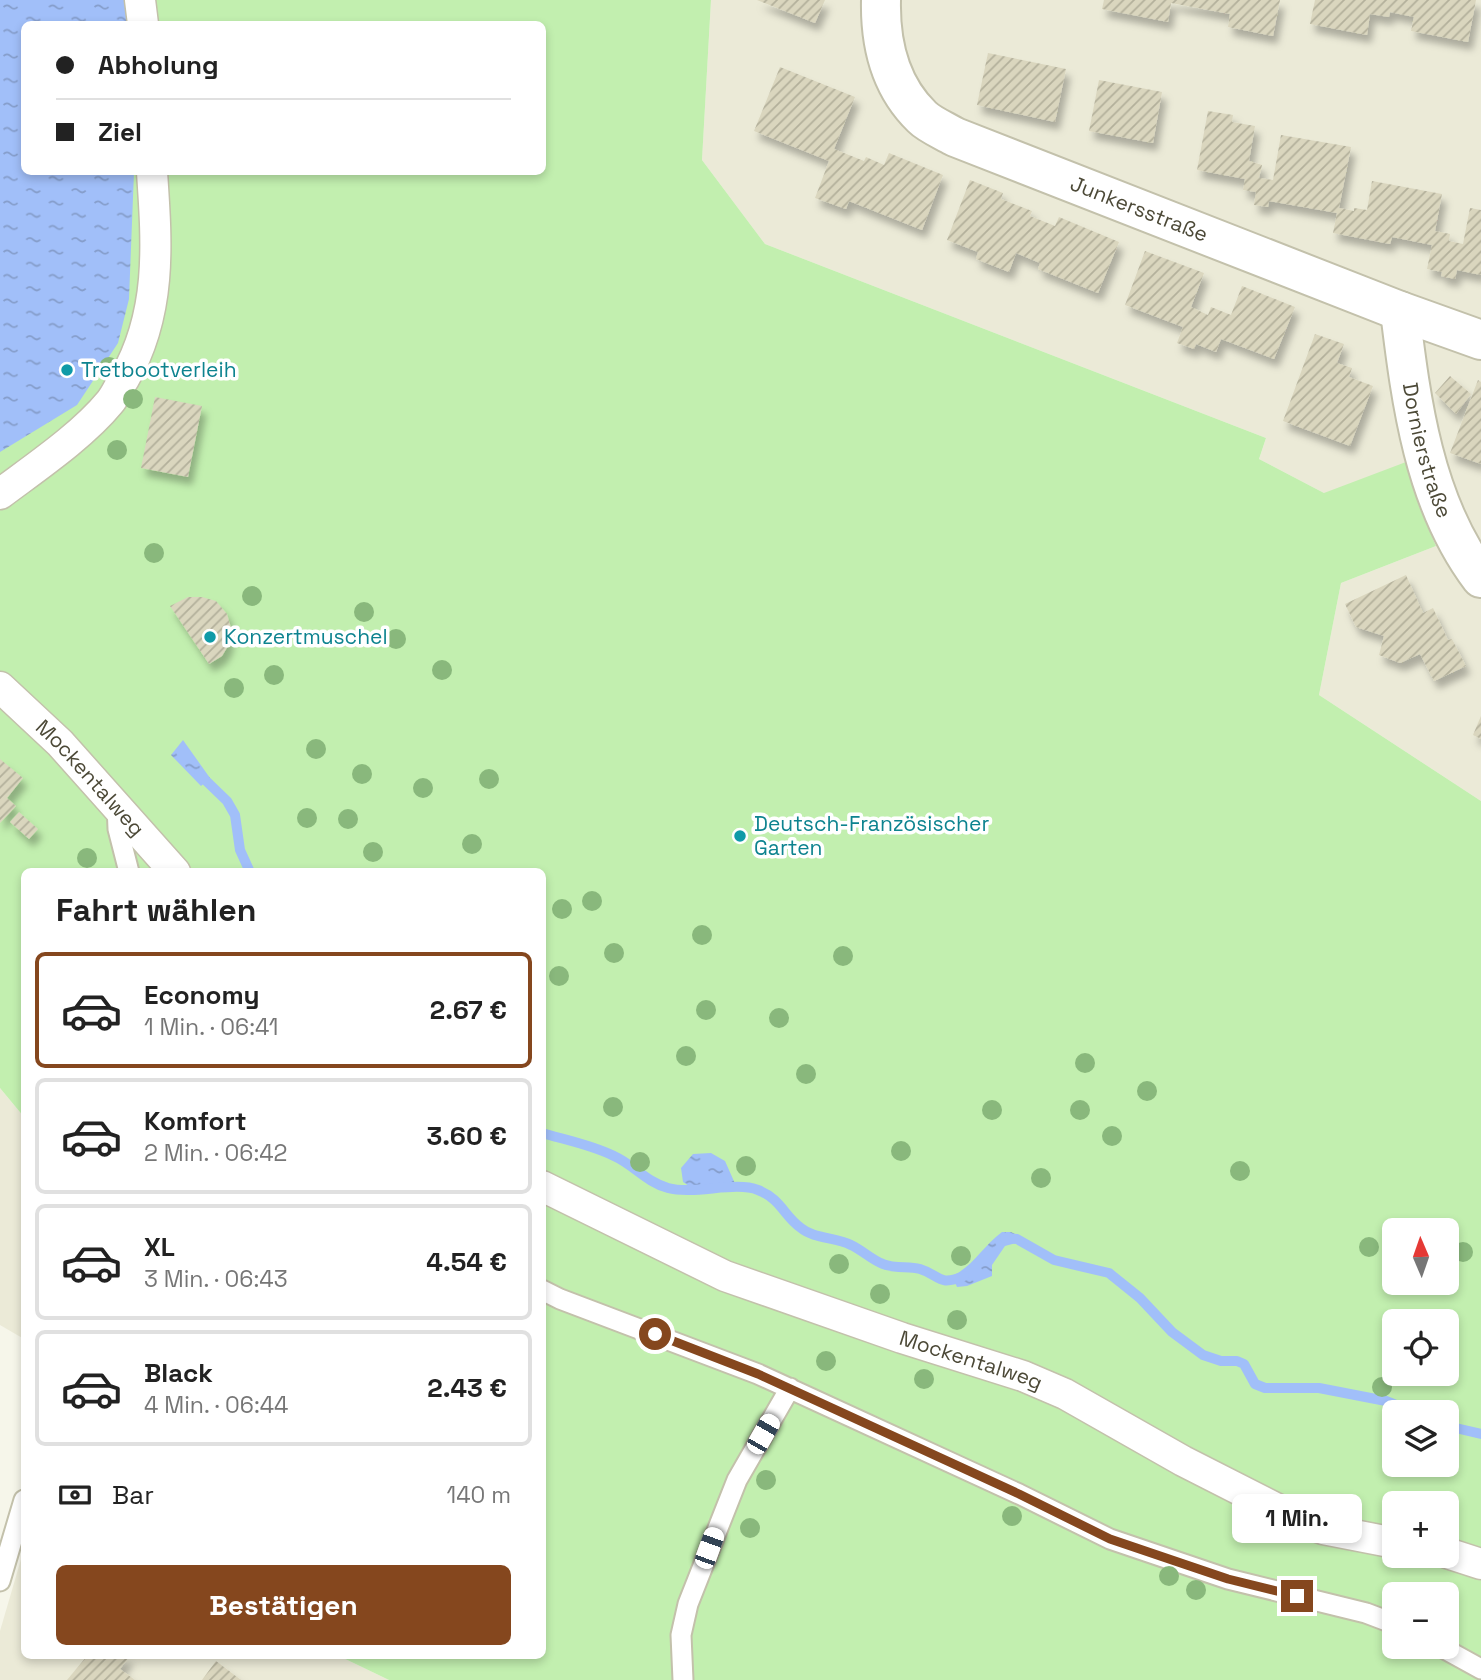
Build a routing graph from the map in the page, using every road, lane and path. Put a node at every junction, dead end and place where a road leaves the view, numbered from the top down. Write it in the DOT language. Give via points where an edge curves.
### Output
graph roads {
  1 [pos="140,0"];
  2 [pos="881,0"];
  3 [pos="142,21"];
  4 [pos="152,175"];
  5 [pos="1400,311"];
  6 [pos="1481,340"];
  7 [pos="0,494"];
  8 [pos="1481,578"];
  9 [pos="0,687"];
  10 [pos="117,804"];
  11 [pos="128,868"];
  12 [pos="172,868"];
  13 [pos="546,1188"];
  14 [pos="546,1292"];
  15 [pos="790,1388"];
  16 [pos="21,1510"];
  17 [pos="1382,1540"];
  18 [pos="1459,1557"];
  19 [pos="1481,1563"];
  20 [pos="0,1581"];
  21 [pos="1382,1619"];
  22 [pos="1459,1657"];
  23 [pos="1481,1669"];
  24 [pos="683,1680"];
  1 -- 3 [label="street"];
  2 -- 5 [label="street, Junkersstraße" via="880,29 894,80 923,118 955,137"];
  4 -- 7 [label="street" via="154,292 149,322 132,364 111,401 60,449"];
  5 -- 6 [label="street, Junkersstraße"];
  5 -- 8 [label="street, Dornierstraße" via="1425,458 1448,520"];
  9 -- 10 [label="street, Mockentalweg"];
  10 -- 11 [label="lane"];
  10 -- 12 [label="street, Mockentalweg"];
  13 -- 17 [label="street, Mockentalweg" via="725,1276 1066,1394 1301,1521"];
  14 -- 15 [label="lane"];
  15 -- 21 [label="lane" via="1110,1539 1228,1579"];
  15 -- 24 [label="lane" via="737,1480 688,1604 681,1634"];
  16 -- 20 [label="lane"];
  18 -- 19 [label="street"];
  22 -- 23 [label="lane"];
}
